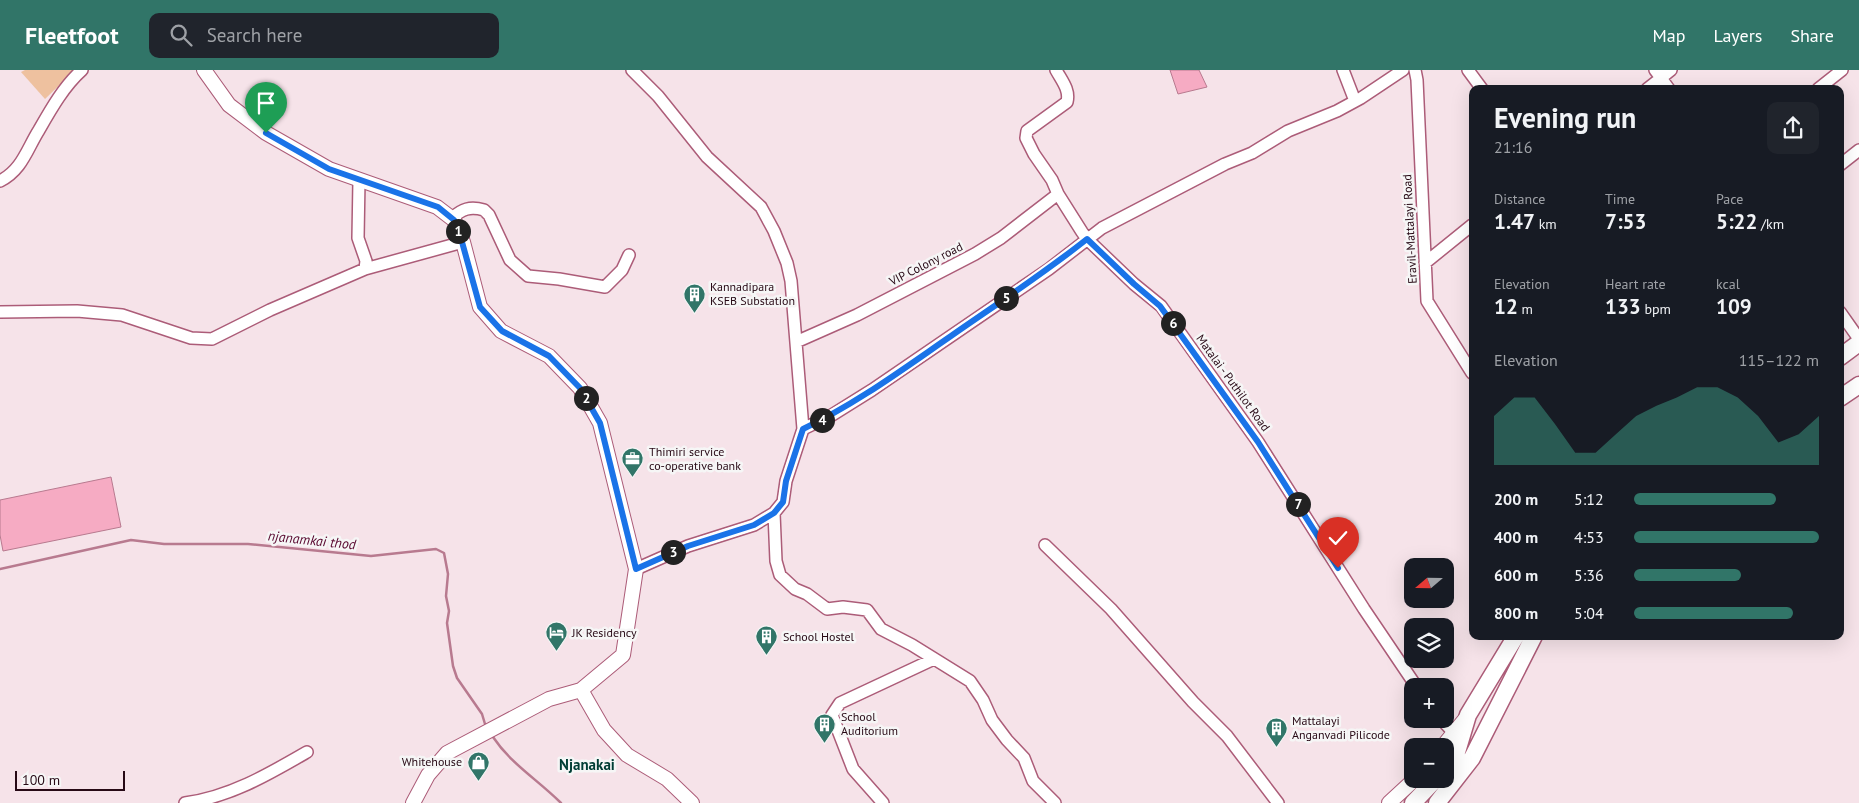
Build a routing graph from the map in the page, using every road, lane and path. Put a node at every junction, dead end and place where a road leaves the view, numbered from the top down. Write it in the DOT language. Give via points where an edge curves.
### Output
graph roads {
  1 [pos="82,70"];
  2 [pos="204,70"];
  3 [pos="632,70"];
  4 [pos="1056,70"];
  5 [pos="1343,70"];
  6 [pos="1403,70"];
  7 [pos="1415,70"];
  8 [pos="1468,70"];
  9 [pos="1671,70"];
  10 [pos="1842,70"];
  11 [pos="1658,74"];
  12 [pos="1479,85"];
  13 [pos="1649,85"];
  14 [pos="1666,85"];
  15 [pos="1823,85"];
  16 [pos="1355,101"];
  17 [pos="1859,150"];
  18 [pos="1844,162"];
  19 [pos="360,180"];
  20 [pos="0,181"];
  21 [pos="1058,194"];
  22 [pos="452,218"];
  23 [pos="1469,227"];
  24 [pos="1087,239"];
  25 [pos="462,242"];
  26 [pos="630,255"];
  27 [pos="1425,263"];
  28 [pos="364,269"];
  29 [pos="0,312"];
  30 [pos="1844,318"];
  31 [pos="1859,341"];
  32 [pos="796,342"];
  33 [pos="1844,354"];
  34 [pos="1469,368"];
  35 [pos="1859,385"];
  36 [pos="1844,395"];
  37 [pos="803,429"];
  38 [pos="774,513"];
  39 [pos="1045,544"];
  40 [pos="636,569"];
  41 [pos="1514,640"];
  42 [pos="1532,640"];
  43 [pos="934,659"];
  44 [pos="1411,678"];
  45 [pos="581,690"];
  46 [pos="1468,715"];
  47 [pos="1449,728"];
  48 [pos="1454,733"];
  49 [pos="1450,738"];
  50 [pos="308,752"];
  51 [pos="1454,755"];
  52 [pos="1405,788"];
  53 [pos="1427,788"];
  54 [pos="225,799"];
  55 [pos="185,803"];
  56 [pos="413,803"];
  57 [pos="692,803"];
  58 [pos="883,803"];
  59 [pos="1055,803"];
  60 [pos="1278,803"];
  61 [pos="1389,803"];
  62 [pos="1413,803"];
  63 [pos="1438,803"];
  1 -- 20 [label="street" via="71,80 38,130 22,162 10,176"];
  2 -- 19 [label="main road" via="229,105 266,133 329,169"];
  3 -- 32 [label="street" via="658,96 707,157 761,207 787,263 794,302"];
  4 -- 21 [label="street, Matalai - Puthilot Road" via="1067,89 1067,102 1027,131 1026,138"];
  5 -- 16 [label="street"];
  6 -- 16 [label="street"];
  7 -- 27 [label="street, Eravil-Mattalayi Road"];
  8 -- 12 [label="street"];
  9 -- 11 [label="street"];
  10 -- 15 [label="street"];
  11 -- 13 [label="street"];
  11 -- 14 [label="street"];
  16 -- 24 [label="street" via="1288,131 1252,153 1102,228"];
  17 -- 18 [label="street"];
  19 -- 22 [label="main road" via="438,207"];
  19 -- 28 [label="street" via="358,238 366,261"];
  21 -- 24 [label="street, Matalai - Puthilot Road"];
  21 -- 32 [label="street, VIP Colony road" via="975,254 858,315"];
  22 -- 25 [label="main road"];
  22 -- 26 [label="street" via="468,208 484,210 510,260 528,276 605,288 622,270"];
  23 -- 27 [label="street"];
  24 -- 37 [label="street" via="1049,269 872,390"];
  24 -- 44 [label="street, Matalai - Puthilot Road" via="1160,306 1258,442"];
  25 -- 28 [label="street"];
  25 -- 40 [label="main road" via="480,307 502,331 549,356 580,388 600,423"];
  27 -- 34 [label="street, Eravil-Mattalayi Road" via="1427,301"];
  28 -- 29 [label="street" via="212,339 191,338 122,315 77,310"];
  30 -- 31 [label="street"];
  31 -- 33 [label="highway"];
  32 -- 37 [label="street"];
  35 -- 36 [label="highway"];
  37 -- 38 [label="street" via="786,481 783,502"];
  38 -- 40 [label="street" via="754,525 688,546"];
  38 -- 43 [label="street" via="776,561 780,575 795,589 827,609 867,610 881,629"];
  39 -- 60 [label="street" via="1111,609 1227,736"];
  40 -- 45 [label="main road" via="623,655"];
  41 -- 46 [label="highway"];
  42 -- 63 [label="highway" via="1472,758"];
  43 -- 58 [label="street" via="840,703 832,715 853,769"];
  43 -- 59 [label="street" via="970,681 992,720 1024,758 1033,781"];
  45 -- 56 [label="main road" via="549,699 447,753 428,775"];
  45 -- 57 [label="main road" via="604,730 627,755 667,779"];
  46 -- 48 [label="main road"];
  46 -- 51 [label="highway"];
  47 -- 48 [label="street"];
  48 -- 49 [label="main road"];
  50 -- 54 [label="street"];
  52 -- 61 [label="main road"];
  53 -- 62 [label="highway"];
  54 -- 55 [label="street"];
}
